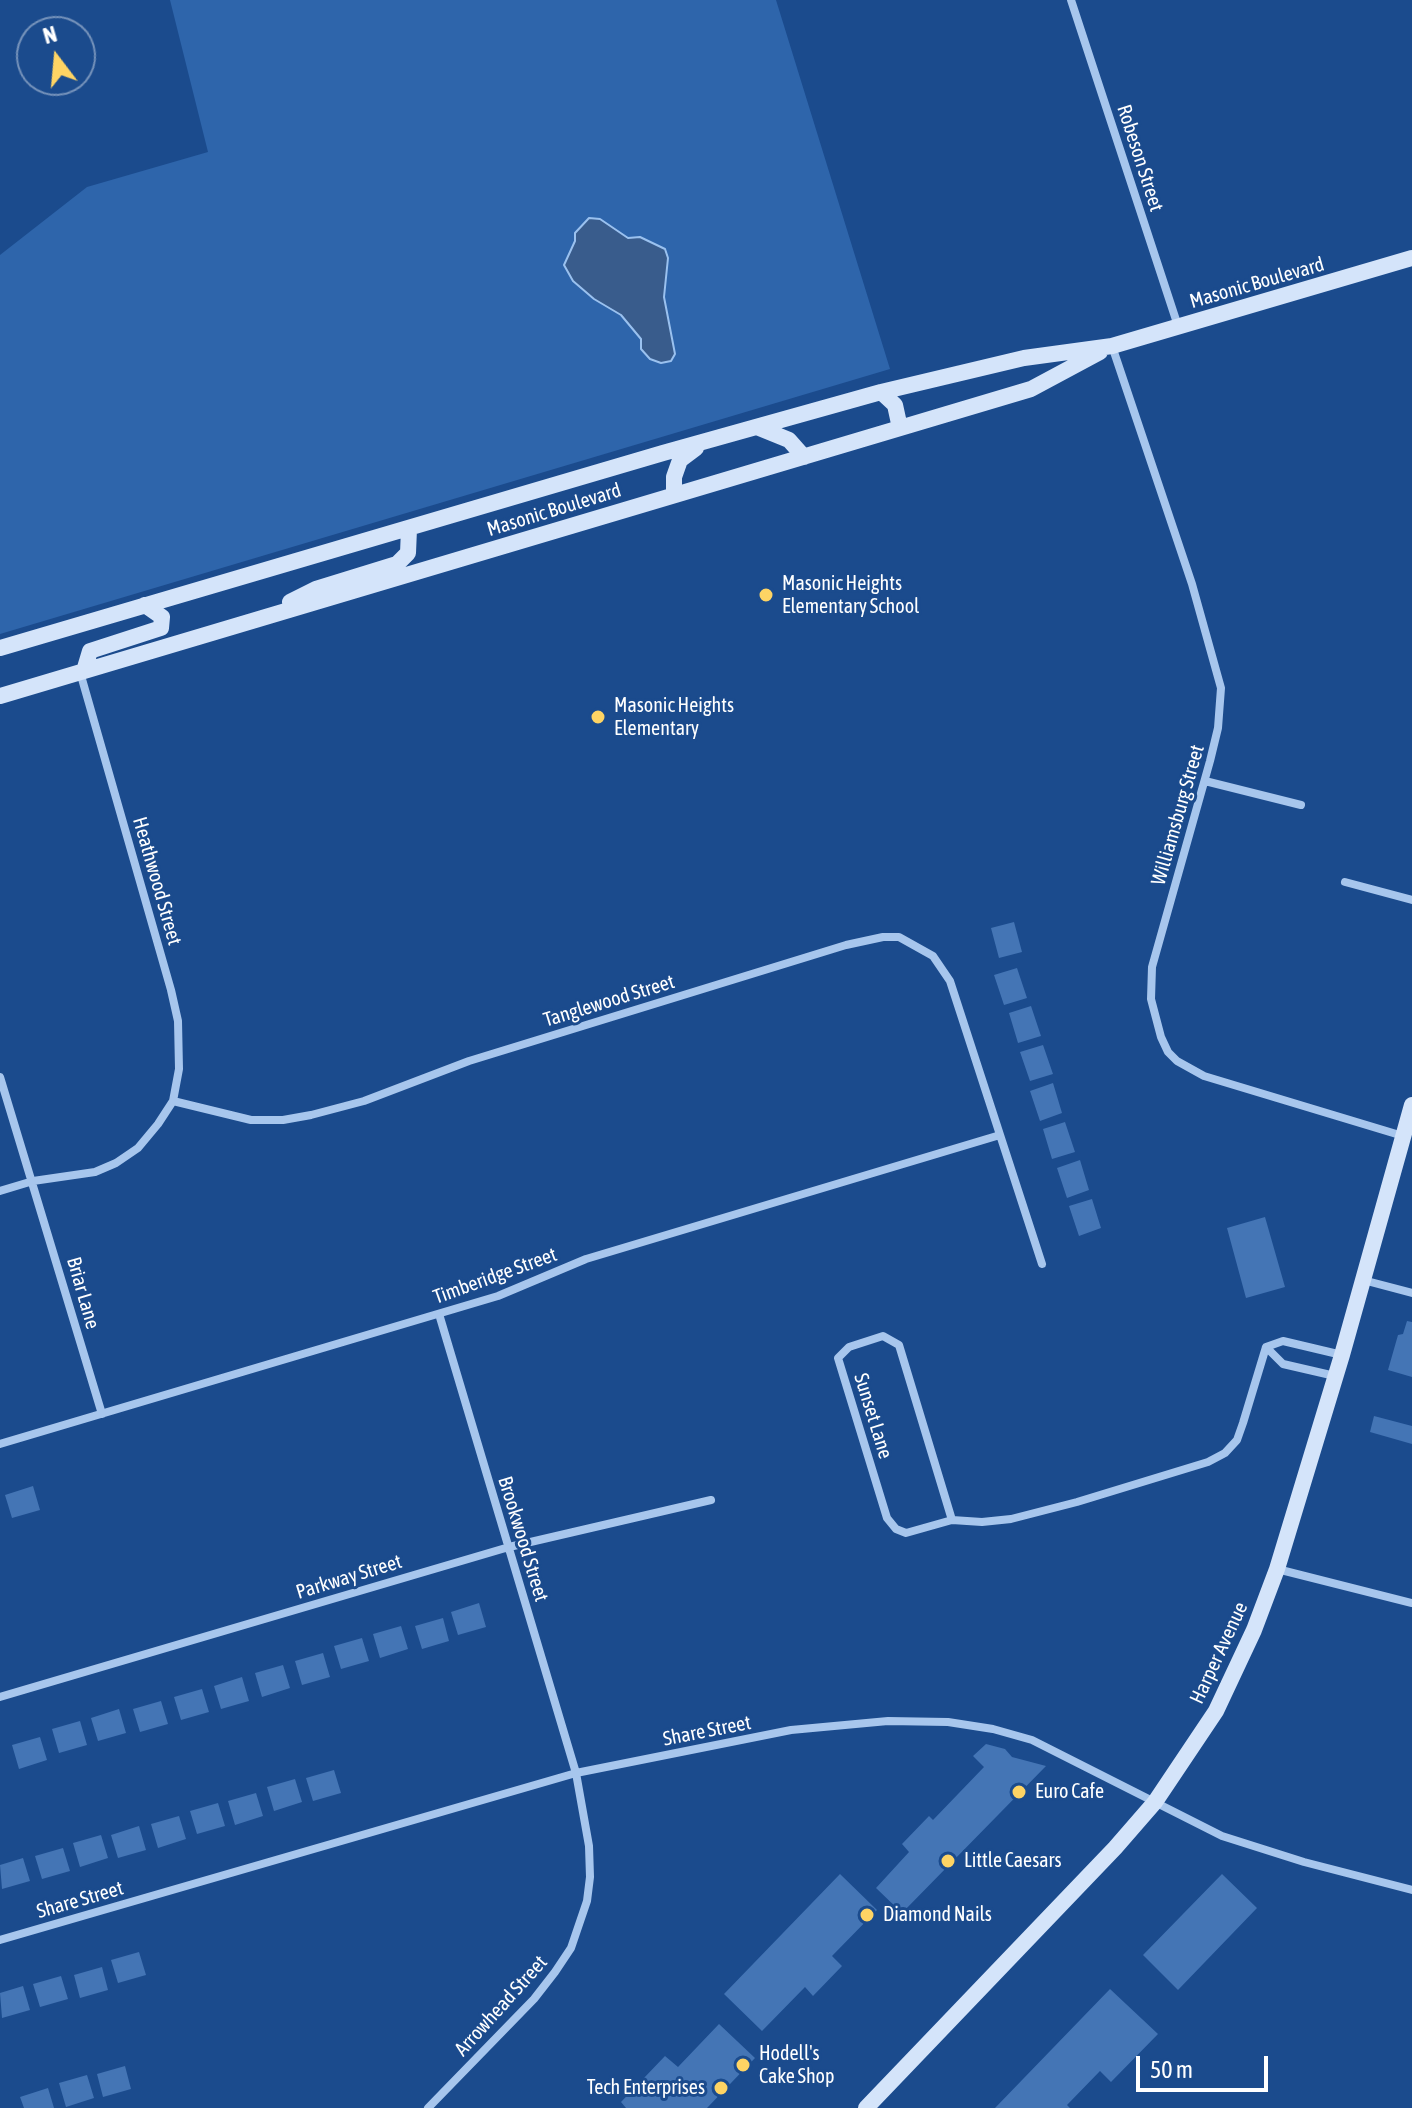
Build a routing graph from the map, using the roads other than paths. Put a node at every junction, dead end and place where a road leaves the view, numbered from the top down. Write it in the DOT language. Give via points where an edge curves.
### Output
graph roads {
  1 [pos="1071,0"];
  2 [pos="1412,258"];
  3 [pos="1178,326"];
  4 [pos="1112,346"];
  5 [pos="881,392"];
  6 [pos="757,427"];
  7 [pos="900,428"];
  8 [pos="703,442"];
  9 [pos="804,457"];
  10 [pos="674,495"];
  11 [pos="409,529"];
  12 [pos="145,605"];
  13 [pos="253,621"];
  14 [pos="0,648"];
  15 [pos="82,672"];
  16 [pos="0,696"];
  17 [pos="1205,781"];
  18 [pos="1301,805"];
  19 [pos="1345,882"];
  20 [pos="1412,900"];
  21 [pos="0,1077"];
  22 [pos="173,1101"];
  23 [pos="1412,1105"];
  24 [pos="1000,1135"];
  25 [pos="1403,1136"];
  26 [pos="33,1181"];
  27 [pos="0,1191"];
  28 [pos="1042,1264"];
  29 [pos="1362,1280"];
  30 [pos="1412,1293"];
  31 [pos="439,1314"];
  32 [pos="1266,1347"];
  33 [pos="1342,1355"];
  34 [pos="1335,1376"];
  35 [pos="102,1414"];
  36 [pos="0,1444"];
  37 [pos="711,1500"];
  38 [pos="952,1520"];
  39 [pos="509,1547"];
  40 [pos="1277,1569"];
  41 [pos="1412,1603"];
  42 [pos="0,1697"];
  43 [pos="576,1773"];
  44 [pos="1155,1802"];
  45 [pos="1412,1890"];
  46 [pos="0,1940"];
  47 [pos="428,2108"];
  48 [pos="866,2108"];
  1 -- 3 [label="street, Robeson Street"];
  2 -- 3 [label="main road, Masonic Boulevard"];
  3 -- 4 [label="main road, Masonic Boulevard"];
  4 -- 5 [label="main road, Masonic Boulevard" via="1024,358"];
  4 -- 7 [label="main road, Masonic Boulevard" via="1031,389"];
  4 -- 17 [label="street, Williamsburg Street" via="1218,670 1221,706"];
  5 -- 6 [label="main road, Masonic Boulevard"];
  5 -- 7 [label="main road" via="895,405"];
  6 -- 8 [label="main road, Masonic Boulevard"];
  6 -- 9 [label="main road" via="789,440"];
  7 -- 9 [label="main road, Masonic Boulevard"];
  8 -- 10 [label="main road" via="680,460"];
  8 -- 11 [label="main road, Masonic Boulevard"];
  9 -- 10 [label="main road, Masonic Boulevard"];
  10 -- 13 [label="main road, Masonic Boulevard"];
  11 -- 12 [label="main road, Masonic Boulevard"];
  11 -- 13 [label="main road" via="408,553 397,564 316,589"];
  12 -- 14 [label="main road, Masonic Boulevard"];
  12 -- 15 [label="main road" via="162,617 161,628 90,651"];
  13 -- 15 [label="main road, Masonic Boulevard"];
  15 -- 16 [label="main road, Masonic Boulevard"];
  15 -- 22 [label="street, Heathwood Street" via="178,1021"];
  17 -- 18 [label="street"];
  17 -- 25 [label="street, Williamsburg Street" via="1152,967 1154,1018 1168,1052 1204,1076"];
  19 -- 20 [label="street"];
  21 -- 26 [label="street, Briar Lane"];
  22 -- 24 [label="street, Tanglewood Street" via="251,1120 311,1115 846,945 899,937 933,956 950,981"];
  22 -- 26 [label="street" via="149,1136 116,1163 95,1172"];
  23 -- 25 [label="main road, Harper Avenue"];
  24 -- 28 [label="street, Tanglewood Street"];
  24 -- 31 [label="street, Timberidge Street" via="586,1259"];
  25 -- 29 [label="main road, Harper Avenue"];
  26 -- 27 [label="street"];
  26 -- 35 [label="street, Briar Lane"];
  29 -- 30 [label="street"];
  29 -- 33 [label="main road, Harper Avenue"];
  31 -- 35 [label="street, Timberidge Street"];
  31 -- 39 [label="street, Brookwood Street"];
  32 -- 33 [label="street" via="1283,1341"];
  32 -- 34 [label="street" via="1283,1364"];
  32 -- 38 [label="street, Sunset Lane" via="1237,1440 1225,1453 1011,1519"];
  33 -- 34 [label="main road, Harper Avenue"];
  34 -- 40 [label="main road, Harper Avenue"];
  35 -- 36 [label="street, Timberidge Street"];
  37 -- 39 [label="street, Parkway Street"];
  38 -- 38 [label="street, Sunset Lane" via="906,1533 887,1518 838,1358 849,1347 883,1336 899,1345"];
  39 -- 42 [label="street, Parkway Street"];
  39 -- 43 [label="street, Brookwood Street"];
  40 -- 41 [label="street"];
  40 -- 44 [label="main road, Harper Avenue" via="1216,1711"];
  43 -- 44 [label="street, Share Street" via="791,1730 888,1721 948,1722 1032,1740"];
  43 -- 46 [label="street, Share Street"];
  43 -- 47 [label="street, Arrowhead Street" via="590,1877 571,1948 534,1999"];
  44 -- 45 [label="street, Share Street" via="1259,1849"];
  44 -- 48 [label="main road, Harper Avenue"];
}
